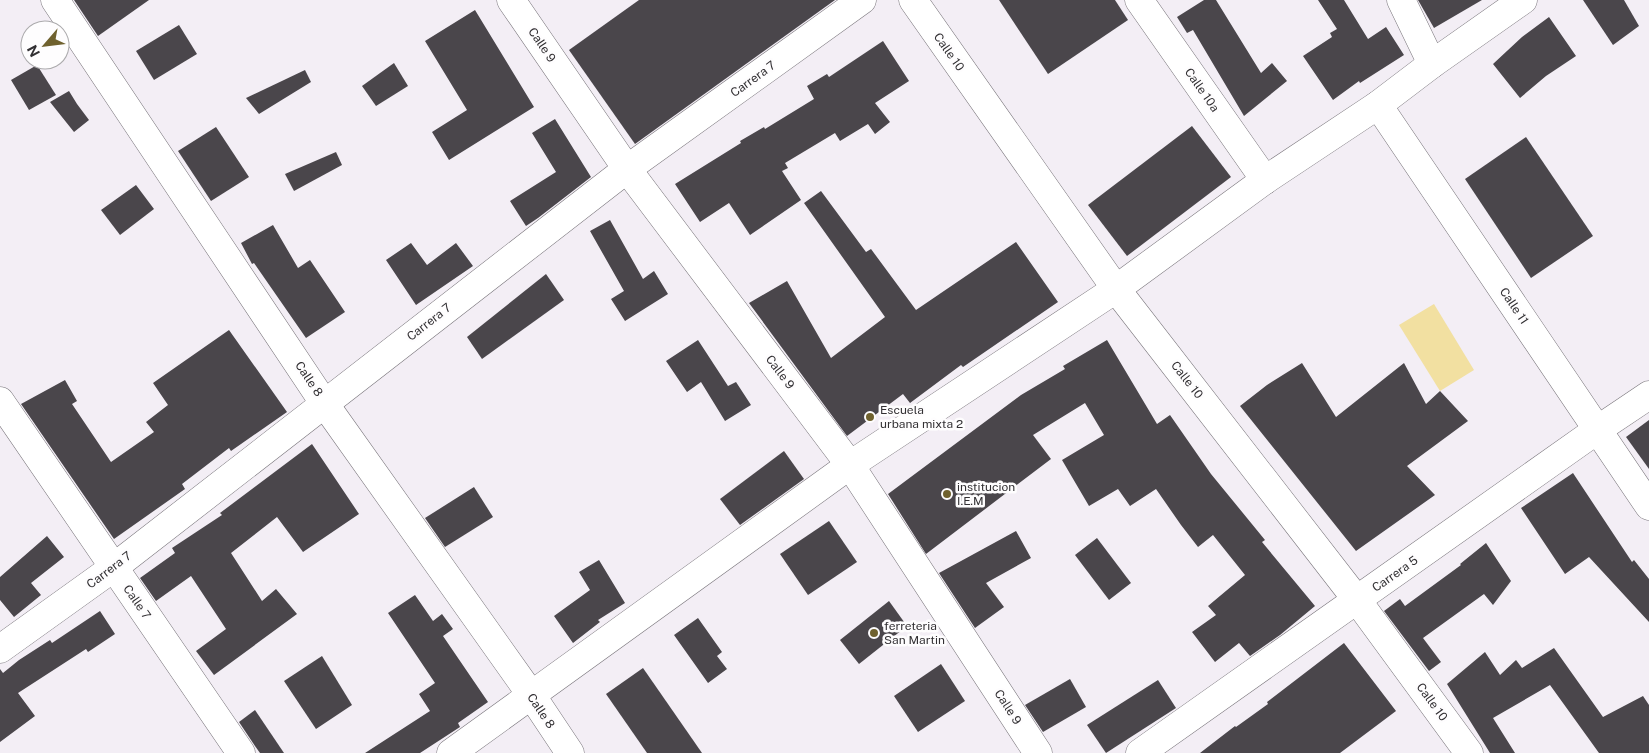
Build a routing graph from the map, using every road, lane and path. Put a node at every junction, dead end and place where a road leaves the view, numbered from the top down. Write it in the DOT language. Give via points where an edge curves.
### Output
graph roads {
  1 [pos="55,0"];
  2 [pos="511,0"];
  3 [pos="862,0"];
  4 [pos="913,0"];
  5 [pos="1139,0"];
  6 [pos="1400,0"];
  7 [pos="1523,0"];
  8 [pos="1432,64"];
  9 [pos="1378,104"];
  10 [pos="627,169"];
  11 [pos="1266,180"];
  12 [pos="1116,288"];
  13 [pos="1649,396"];
  14 [pos="0,401"];
  15 [pos="324,403"];
  16 [pos="1597,430"];
  17 [pos="850,465"];
  18 [pos="1649,506"];
  19 [pos="113,568"];
  20 [pos="1358,600"];
  21 [pos="0,649"];
  22 [pos="532,696"];
  23 [pos="241,753"];
  24 [pos="451,753"];
  25 [pos="570,753"];
  26 [pos="1038,753"];
  27 [pos="1140,753"];
  28 [pos="1469,753"];
  1 -- 15 [label="street, Calle 8"];
  2 -- 10 [label="street, Calle 9"];
  3 -- 10 [label="street, Carrera 7"];
  4 -- 12 [label="street, Calle 10"];
  5 -- 11 [label="street, Calle 10a"];
  6 -- 8 [label="street"];
  7 -- 8 [label="street"];
  8 -- 9 [label="street"];
  9 -- 11 [label="street"];
  9 -- 16 [label="street, Calle 11"];
  10 -- 15 [label="street, Carrera 7"];
  10 -- 17 [label="street, Calle 9"];
  11 -- 12 [label="street"];
  12 -- 17 [label="street"];
  12 -- 20 [label="street, Calle 10"];
  13 -- 16 [label="street, Carrera 5"];
  14 -- 19 [label="street, Calle 7"];
  15 -- 19 [label="street, Carrera 7"];
  15 -- 22 [label="street, Calle 8"];
  16 -- 18 [label="street, Calle 11"];
  16 -- 20 [label="street, Carrera 5"];
  17 -- 22 [label="street"];
  17 -- 26 [label="street, Calle 9"];
  19 -- 21 [label="street, Carrera 7"];
  19 -- 23 [label="street, Calle 7"];
  20 -- 27 [label="street, Carrera 5"];
  20 -- 28 [label="street, Calle 10"];
  22 -- 24 [label="street"];
  22 -- 25 [label="street, Calle 8"];
}
